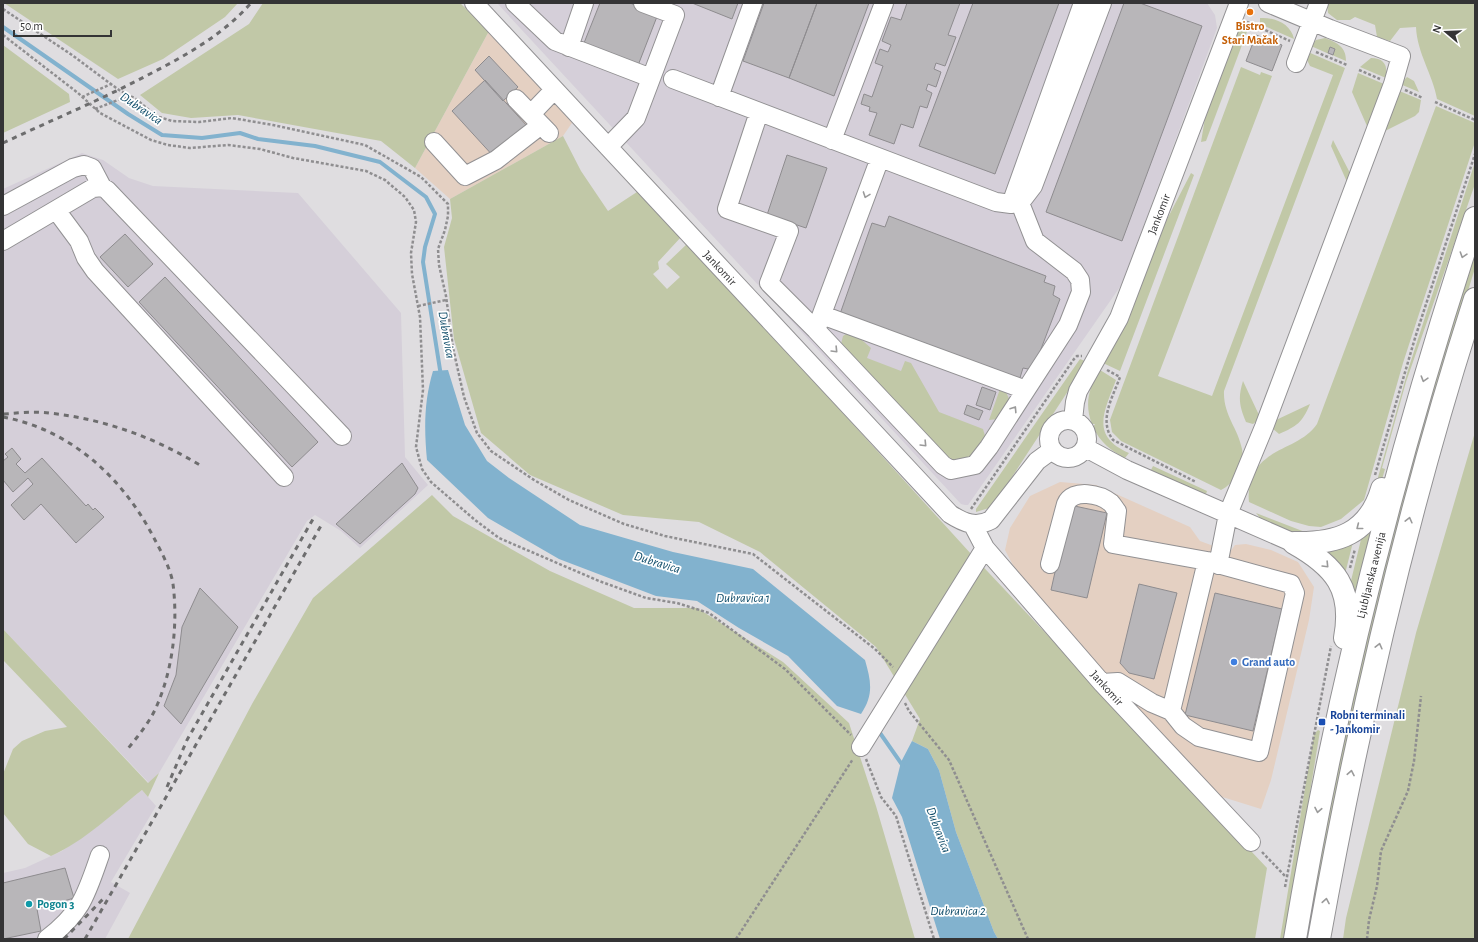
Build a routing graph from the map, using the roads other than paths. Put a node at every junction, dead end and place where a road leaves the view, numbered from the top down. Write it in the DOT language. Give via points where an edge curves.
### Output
graph roads {
  1 [pos="474,3"];
  2 [pos="514,3"];
  3 [pos="584,3"];
  4 [pos="643,3"];
  5 [pos="753,3"];
  6 [pos="884,3"];
  7 [pos="1082,3"];
  8 [pos="1102,3"];
  9 [pos="1239,3"];
  10 [pos="1268,3"];
  11 [pos="1319,3"];
  12 [pos="1311,22"];
  13 [pos="569,47"];
  14 [pos="1296,63"];
  15 [pos="651,78"];
  16 [pos="673,80"];
  17 [pos="554,90"];
  18 [pos="719,97"];
  19 [pos="516,99"];
  20 [pos="759,112"];
  21 [pos="540,124"];
  22 [pos="832,140"];
  23 [pos="434,142"];
  24 [pos="608,147"];
  25 [pos="880,158"];
  26 [pos="102,187"];
  27 [pos="1015,203"];
  28 [pos="3,206"];
  29 [pos="56,210"];
  30 [pos="1475,218"];
  31 [pos="3,241"];
  32 [pos="1475,299"];
  33 [pos="819,322"];
  34 [pos="1026,390"];
  35 [pos="1416,405"];
  36 [pos="1073,420"];
  37 [pos="342,436"];
  38 [pos="1086,448"];
  39 [pos="1052,450"];
  40 [pos="284,477"];
  41 [pos="1228,514"];
  42 [pos="971,517"];
  43 [pos="1294,543"];
  44 [pos="985,548"];
  45 [pos="1212,563"];
  46 [pos="1050,564"];
  47 [pos="1102,683"];
  48 [pos="1171,711"];
  49 [pos="1337,718"];
  50 [pos="861,747"];
  51 [pos="1251,842"];
  52 [pos="100,855"];
  53 [pos="47,939"];
  54 [pos="1295,939"];
  55 [pos="1319,939"];
  1 -- 17 [label="street, Jankomir"];
  2 -- 13 [label="street" via="555,41"];
  3 -- 13 [label="street"];
  4 -- 15 [label="street" via="675,15"];
  5 -- 18 [label="street"];
  6 -- 22 [label="street"];
  7 -- 27 [label="street"];
  8 -- 27 [label="street" via="1033,186"];
  9 -- 36 [label="street, Jankomir" via="1119,318 1078,391"];
  10 -- 12 [label="street"];
  11 -- 12 [label="street"];
  12 -- 14 [label="street"];
  12 -- 41 [label="street" via="1401,56 1393,84 1264,427"];
  13 -- 15 [label="street"];
  15 -- 24 [label="street" via="636,118"];
  16 -- 18 [label="street"];
  17 -- 21 [label="street"];
  17 -- 24 [label="street, Jankomir"];
  18 -- 20 [label="street"];
  19 -- 21 [label="street"];
  20 -- 22 [label="street"];
  20 -- 33 [label="street" via="727,209 789,231 769,283"];
  21 -- 23 [label="street" via="496,160 465,176"];
  22 -- 25 [label="street"];
  24 -- 42 [label="street, Jankomir" via="943,508 957,519"];
  25 -- 27 [label="street" via="996,202"];
  25 -- 33 [label="street, one-way"];
  26 -- 28 [label="street" via="92,168 84,165 73,168"];
  26 -- 29 [label="street" via="93,188"];
  26 -- 37 [label="street" via="115,196"];
  27 -- 34 [label="street" via="1034,241 1074,271 1080,280 1081,292 1068,325"];
  29 -- 31 [label="street"];
  29 -- 40 [label="street" via="79,241 95,271"];
  30 -- 35 [label="main road, Ljubljanska avenija, one-way"];
  55 -- 32 [label="main road, Ljubljanska avenija, one-way" via="1355,751 1410,517"];
  33 -- 34 [label="street"];
  33 -- 34 [label="street, one-way" via="951,470 975,465"];
  35 -- 43 [label="main road, one-way" via="1398,438 1380,498 1368,519 1360,527 1336,540"];
  35 -- 49 [label="main road, Ljubljanska avenija" via="1377,550"];
  36 -- 38 [label="street" via="1085,429 1088,441"];
  36 -- 39 [label="street" via="1062,421 1052,429 1049,441"];
  38 -- 39 [label="street" via="1072,458 1060,457"];
  38 -- 41 [label="street" via="1127,470"];
  39 -- 42 [label="street" via="1038,461 994,517 981,524"];
  41 -- 43 [label="street"];
  41 -- 45 [label="street"];
  42 -- 44 [label="street, Jankomir"];
  43 -- 49 [label="main road, one-way" via="1329,567 1343,592 1347,620 1338,670"];
  44 -- 47 [label="street, Jankomir"];
  44 -- 50 [label="street"];
  45 -- 46 [label="street" via="1114,544 1117,511 1111,503 1086,494 1076,494 1068,498"];
  45 -- 48 [label="street"];
  45 -- 48 [label="street" via="1291,584 1295,593 1259,752 1199,737 1183,726"];
  47 -- 48 [label="street" via="1118,682 1152,703"];
  47 -- 51 [label="street, Jankomir"];
  49 -- 54 [label="main road, Ljubljanska avenija, one-way" via="1318,805"];
  52 -- 53 [label="street" via="86,897 72,917"];
}
